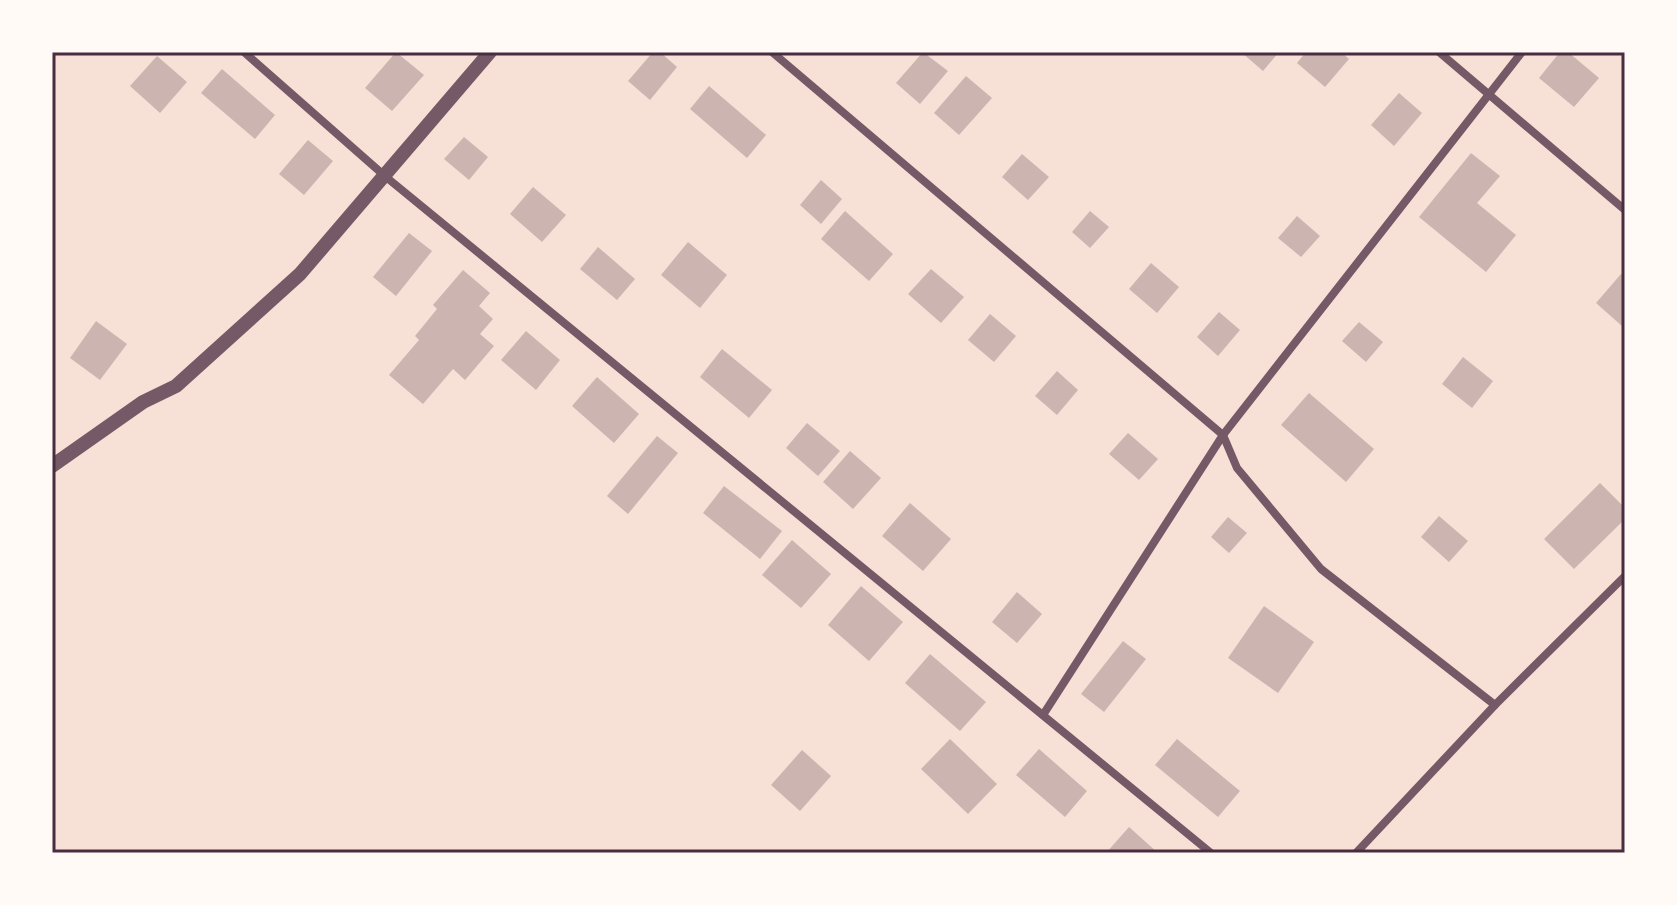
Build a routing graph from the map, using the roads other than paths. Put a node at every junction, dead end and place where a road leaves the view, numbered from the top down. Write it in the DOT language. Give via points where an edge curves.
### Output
graph roads {
  1 [pos="244,52"];
  2 [pos="490,52"];
  3 [pos="772,52"];
  4 [pos="1439,52"];
  5 [pos="1522,52"];
  6 [pos="1491,95"];
  7 [pos="386,177"];
  8 [pos="1625,210"];
  9 [pos="1223,435"];
  10 [pos="52,466"];
  11 [pos="1625,576"];
  12 [pos="1495,705"];
  13 [pos="1043,715"];
  14 [pos="1211,853"];
  15 [pos="1356,853"];
  1 -- 7 [label="street"];
  2 -- 7 [label="street"];
  3 -- 9 [label="street"];
  4 -- 6 [label="street"];
  5 -- 6 [label="street"];
  6 -- 8 [label="street"];
  6 -- 9 [label="street"];
  7 -- 10 [label="street" via="300,274 176,386 143,402"];
  7 -- 13 [label="street"];
  9 -- 12 [label="street" via="1237,468 1321,569"];
  9 -- 13 [label="street"];
  11 -- 12 [label="street"];
  12 -- 15 [label="street"];
  13 -- 14 [label="street"];
}
